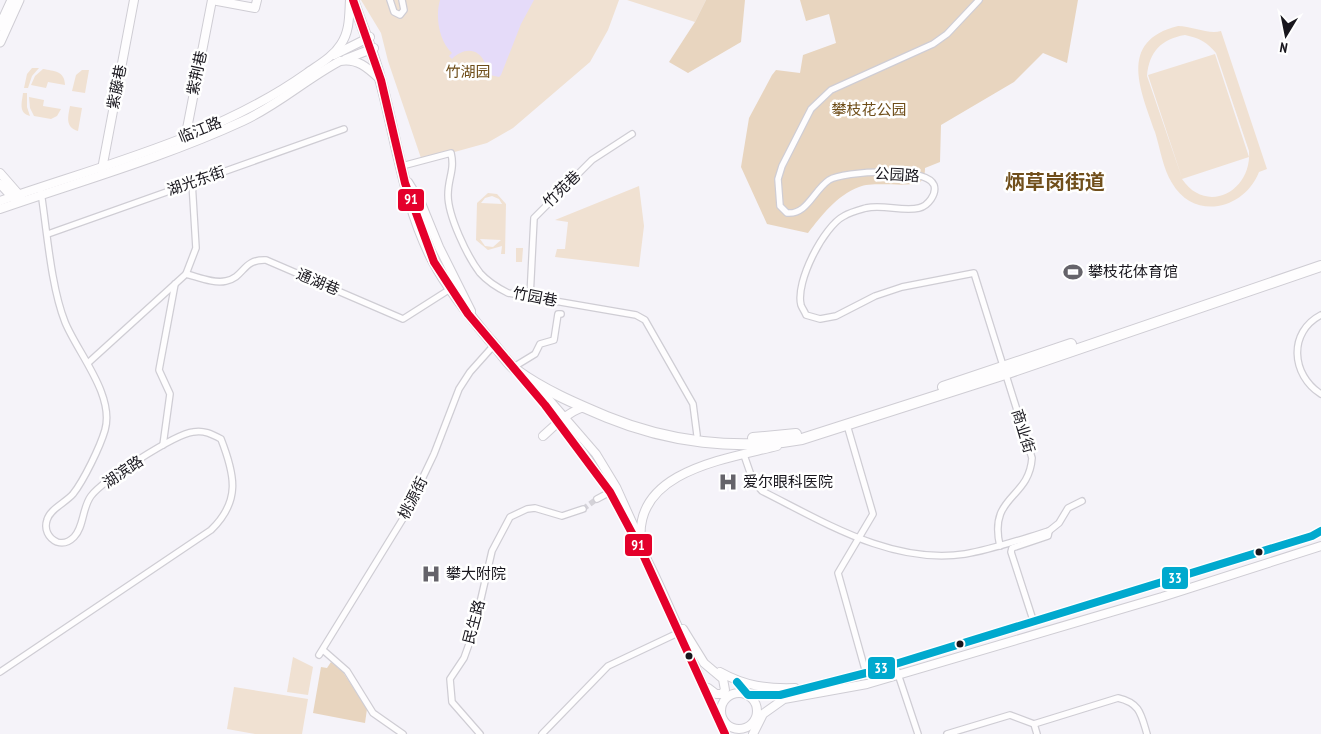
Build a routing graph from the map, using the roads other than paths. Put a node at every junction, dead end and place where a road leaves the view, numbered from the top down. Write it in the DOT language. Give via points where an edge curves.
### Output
graph roads {
  1 [pos="12,0"];
  2 [pos="20,0"];
  3 [pos="134,0"];
  4 [pos="212,0"];
  5 [pos="257,0"];
  6 [pos="351,0"];
  7 [pos="358,0"];
  8 [pos="390,0"];
  9 [pos="402,0"];
  10 [pos="979,0"];
  11 [pos="0,26"];
  12 [pos="368,38"];
  13 [pos="0,42"];
  14 [pos="372,48"];
  15 [pos="327,58"];
  16 [pos="340,62"];
  17 [pos="381,80"];
  18 [pos="344,130"];
  19 [pos="632,134"];
  20 [pos="185,141"];
  21 [pos="404,166"];
  22 [pos="103,169"];
  23 [pos="0,173"];
  24 [pos="192,182"];
  25 [pos="406,183"];
  26 [pos="0,184"];
  27 [pos="41,191"];
  28 [pos="18,199"];
  29 [pos="0,201"];
  30 [pos="0,209"];
  31 [pos="48,234"];
  32 [pos="1321,260"];
  33 [pos="1321,266"];
  34 [pos="186,274"];
  35 [pos="175,284"];
  36 [pos="447,292"];
  37 [pos="530,297"];
  38 [pos="469,313"];
  39 [pos="560,314"];
  40 [pos="1321,315"];
  41 [pos="494,344"];
  42 [pos="88,363"];
  43 [pos="516,367"];
  44 [pos="1004,370"];
  45 [pos="529,378"];
  46 [pos="1321,394"];
  47 [pos="582,407"];
  48 [pos="600,410"];
  49 [pos="562,420"];
  50 [pos="847,425"];
  51 [pos="697,435"];
  52 [pos="543,436"];
  53 [pos="802,439"];
  54 [pos="163,445"];
  55 [pos="744,454"];
  56 [pos="610,492"];
  57 [pos="597,499"];
  58 [pos="1082,501"];
  59 [pos="583,508"];
  60 [pos="1049,531"];
  61 [pos="1321,531"];
  62 [pos="858,538"];
  63 [pos="641,542"];
  64 [pos="1000,546"];
  65 [pos="1321,546"];
  66 [pos="1034,623"];
  67 [pos="682,631"];
  68 [pos="698,654"];
  69 [pos="895,665"];
  70 [pos="0,672"];
  71 [pos="866,673"];
  72 [pos="898,675"];
  73 [pos="737,682"];
  74 [pos="708,688"];
  75 [pos="819,689"];
  76 [pos="748,696"];
  77 [pos="762,714"];
  78 [pos="722,719"];
  79 [pos="752,722"];
  80 [pos="1034,724"];
  81 [pos="390,725"];
  82 [pos="385,732"];
  83 [pos="403,734"];
  84 [pos="480,734"];
  85 [pos="542,734"];
  86 [pos="727,734"];
  87 [pos="736,734"];
  88 [pos="741,734"];
  89 [pos="752,734"];
  90 [pos="918,734"];
  91 [pos="947,734"];
  92 [pos="1037,734"];
  93 [pos="1147,734"];
  1 -- 11 [label="main road"];
  2 -- 13 [label="main road"];
  3 -- 22 [label="street, 紫藤巷"];
  4 -- 5 [label="street, 紫荆巷" via="255,8"];
  4 -- 20 [label="street, 紫荆巷"];
  6 -- 12 [label="highway"];
  6 -- 15 [label="street, 临江路" via="344,38"];
  7 -- 12 [label="highway"];
  8 -- 9 [label="street" via="394,12 400,15 404,10"];
  10 -- 44 [label="street, 公园路" via="955,28 933,44 831,90 811,110 790,150 778,179 777,193 780,206 787,213 796,214 804,209 816,190 831,179 859,174 912,173 927,176 934,185 934,194 930,202 920,208 868,208 843,216 827,232 808,266 801,290 801,305 806,315 820,319 836,316 875,296 902,287 974,273"];
  12 -- 14 [label="highway"];
  12 -- 15 [label="street"];
  14 -- 16 [label="street, 临江路"];
  14 -- 17 [label="highway"];
  14 -- 21 [label="highway" via="385,79"];
  15 -- 20 [label="street, 临江路" via="256,106"];
  16 -- 17 [label="street" via="361,63"];
  16 -- 20 [label="street, 临江路" via="259,114"];
  17 -- 21 [label="highway"];
  18 -- 24 [label="street, 湖光东街"];
  19 -- 37 [label="street, 竹苑巷" via="592,160 534,218"];
  20 -- 22 [label="street, 临江路"];
  21 -- 25 [label="highway"];
  21 -- 37 [label="street, 竹园巷" via="451,153 454,166 448,204 469,254 493,285 508,293"];
  22 -- 27 [label="street, 临江路"];
  23 -- 28 [label="street"];
  24 -- 31 [label="street, 湖光东街"];
  24 -- 34 [label="street" via="196,248"];
  25 -- 36 [label="street" via="415,231"];
  25 -- 38 [label="highway" via="438,260"];
  26 -- 28 [label="street"];
  27 -- 28 [label="street, 临江路"];
  27 -- 31 [label="street, 湖滨路"];
  28 -- 29 [label="street, 临江路"];
  28 -- 30 [label="street, 临江路"];
  31 -- 42 [label="street, 湖滨路" via="58,305 65,324"];
  32 -- 44 [label="highway"];
  33 -- 44 [label="highway"];
  34 -- 35 [label="street"];
  34 -- 36 [label="street, 通湖巷" via="226,281 236,276 246,264 256,259 266,260 403,319"];
  35 -- 42 [label="street"];
  35 -- 54 [label="street" via="159,370 170,394"];
  36 -- 38 [label="street"];
  37 -- 51 [label="street, 竹园巷" via="636,315 645,320 693,404"];
  38 -- 41 [label="highway"];
  38 -- 43 [label="highway"];
  39 -- 43 [label="street" via="554,340 540,344 535,354"];
  40 -- 46 [label="street" via="1304,328 1298,344 1298,361 1306,378"];
  41 -- 43 [label="highway"];
  41 -- 81 [label="street, 桃源街" via="459,389 431,462 404,517 321,652 347,671 374,713"];
  42 -- 54 [label="street, 湖滨路" via="103,400 106,429 75,491 49,514 46,532 52,540 60,543 74,537 91,496"];
  43 -- 45 [label="highway"];
  43 -- 48 [label="highway"];
  43 -- 49 [label="street"];
  44 -- 50 [label="highway"];
  44 -- 51 [label="highway" via="800,434 751,438"];
  44 -- 64 [label="street, 商业街" via="1032,458 1028,479 998,519 996,528"];
  45 -- 47 [label="highway"];
  45 -- 49 [label="street"];
  47 -- 48 [label="street"];
  47 -- 49 [label="street"];
  47 -- 53 [label="highway" via="625,424 675,438 760,444"];
  48 -- 51 [label="highway" via="651,427"];
  49 -- 52 [label="street"];
  49 -- 56 [label="street"];
  49 -- 63 [label="street" via="596,454"];
  50 -- 53 [label="highway"];
  50 -- 62 [label="street" via="873,514"];
  53 -- 55 [label="street"];
  54 -- 70 [label="street, 湖滨路" via="193,431 207,432 221,439 232,480 231,504 224,517 211,530"];
  55 -- 62 [label="street" via="753,481 762,491"];
  55 -- 63 [label="street" via="685,474 663,486 654,494 643,514"];
  56 -- 57 [label="street"];
  56 -- 67 [label="street"];
  58 -- 60 [label="street" via="1068,508 1059,523"];
  59 -- 84 [label="street, 民生路" via="562,516 535,508 510,517 492,551 473,633 464,658 450,679 452,702"];
  60 -- 64 [label="street"];
  60 -- 66 [label="street" via="1048,536 1012,548 1011,552"];
  61 -- 66 [label="street"];
  62 -- 64 [label="street" via="916,554 964,554"];
  62 -- 71 [label="street" via="838,573"];
  63 -- 67 [label="street"];
  65 -- 72 [label="street" via="1162,598"];
  66 -- 69 [label="street"];
  67 -- 68 [label="street"];
  67 -- 74 [label="street"];
  67 -- 85 [label="street" via="608,666"];
  67 -- 86 [label="street"];
  68 -- 73 [label="street"];
  68 -- 74 [label="street" via="711,671 724,679 722,694"];
  69 -- 71 [label="street"];
  69 -- 72 [label="street"];
  71 -- 75 [label="street"];
  72 -- 75 [label="street" via="866,684"];
  72 -- 90 [label="street"];
  73 -- 75 [label="street" via="779,689"];
  73 -- 76 [label="street"];
  74 -- 78 [label="street"];
  75 -- 76 [label="street"];
  75 -- 77 [label="street" via="784,699"];
  76 -- 78 [label="street" via="737,693 726,698 721,708"];
  76 -- 79 [label="street" via="756,705"];
  77 -- 79 [label="street"];
  77 -- 89 [label="street"];
  78 -- 79 [label="street" via="735,728"];
  78 -- 86 [label="street"];
  79 -- 89 [label="street"];
  80 -- 91 [label="street" via="1010,715"];
  80 -- 92 [label="street"];
  80 -- 93 [label="street" via="1118,698 1131,701 1140,712"];
  81 -- 82 [label="street"];
  81 -- 83 [label="street, 桃源街"];
  87 -- 88 [label="street"];
}
